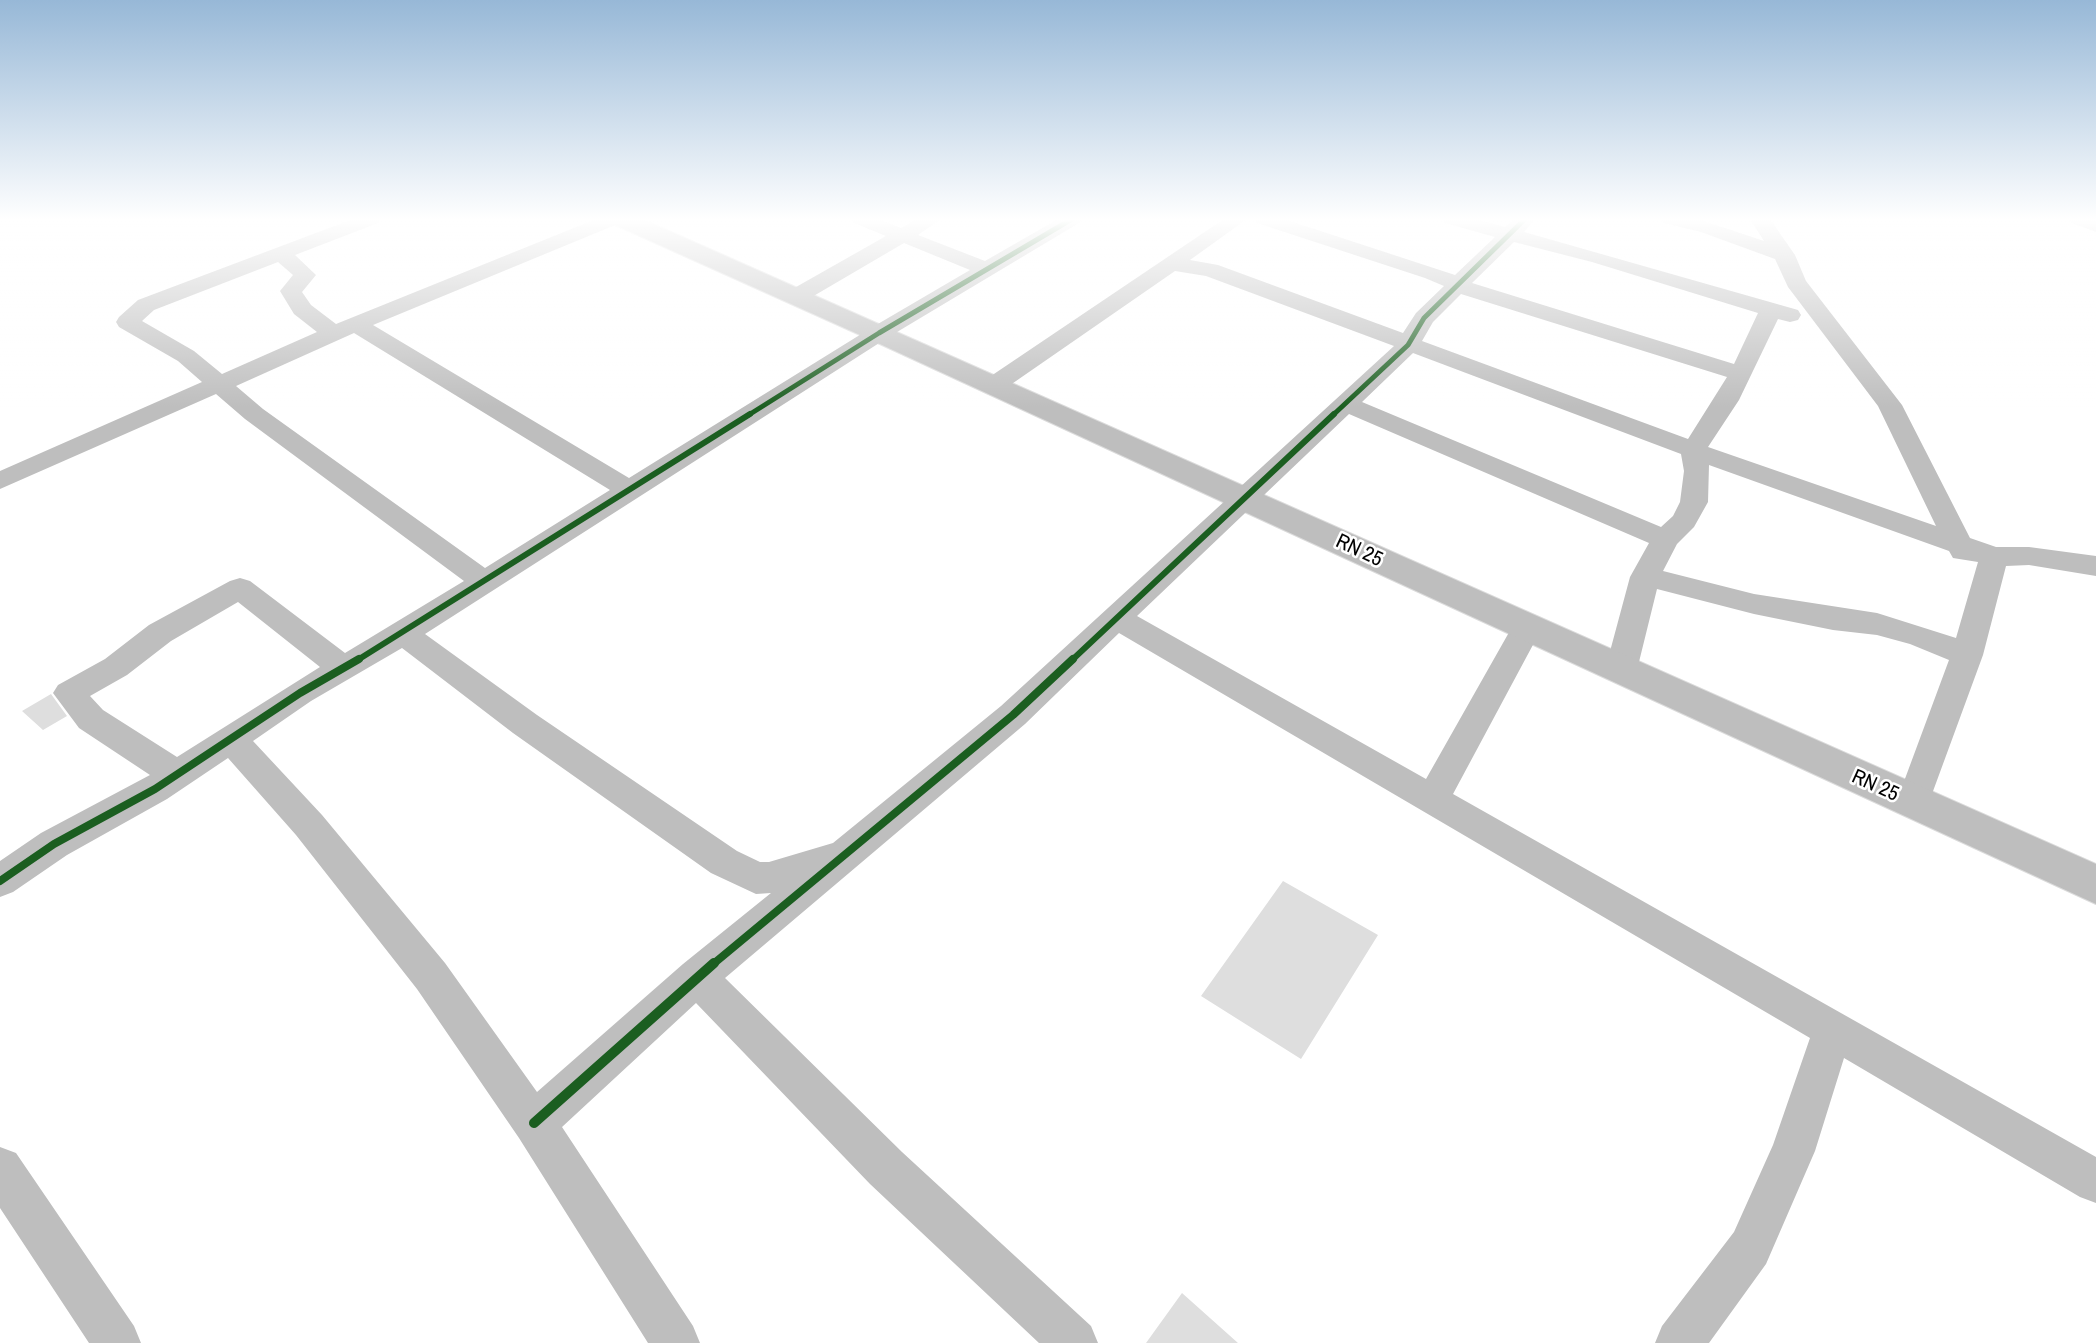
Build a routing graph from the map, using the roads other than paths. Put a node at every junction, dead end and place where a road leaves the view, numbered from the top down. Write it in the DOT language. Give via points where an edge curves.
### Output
graph roads {
  1 [pos="205,282"];
  2 [pos="299,282"];
  3 [pos="460,282"];
  4 [pos="764,282"];
  5 [pos="822,282"];
  6 [pos="965,282"];
  7 [pos="1146,282"];
  8 [pos="1242,282"];
  9 [pos="1452,282"];
  10 [pos="1464,282"];
  11 [pos="1687,282"];
  12 [pos="1796,282"];
  13 [pos="1460,286"];
  14 [pos="797,296"];
  15 [pos="1771,309"];
  16 [pos="344,329"];
  17 [pos="1834,330"];
  18 [pos="879,333"];
  19 [pos="1408,345"];
  20 [pos="1741,374"];
  21 [pos="221,385"];
  22 [pos="994,385"];
  23 [pos="1346,404"];
  24 [pos="1693,450"];
  25 [pos="0,481"];
  26 [pos="628,489"];
  27 [pos="1243,498"];
  28 [pos="1665,539"];
  29 [pos="1960,543"];
  30 [pos="1994,557"];
  31 [pos="2096,566"];
  32 [pos="1645,577"];
  33 [pos="485,582"];
  34 [pos="1981,610"];
  35 [pos="1117,618"];
  36 [pos="1527,628"];
  37 [pos="403,633"];
  38 [pos="1967,655"];
  39 [pos="343,668"];
  40 [pos="1621,670"];
  41 [pos="231,739"];
  42 [pos="178,774"];
  43 [pos="1432,799"];
  44 [pos="1913,803"];
  45 [pos="850,852"];
  46 [pos="0,881"];
  47 [pos="2096,885"];
  48 [pos="697,977"];
  49 [pos="1833,1029"];
  50 [pos="534,1123"];
  51 [pos="0,1169"];
  52 [pos="2096,1181"];
  53 [pos="117,1343"];
  54 [pos="676,1343"];
  55 [pos="1074,1343"];
  56 [pos="1679,1343"];
  1 -- 21 [label="street" via="146,305 127,322 186,356"];
  2 -- 16 [label="street" via="291,291 302,309"];
  3 -- 16 [label="street"];
  4 -- 14 [label="main road, RN 25 / RN 25"];
  5 -- 14 [label="street"];
  6 -- 18 [label="street"];
  7 -- 22 [label="street"];
  8 -- 19 [label="street"];
  9 -- 13 [label="street"];
  10 -- 13 [label="street"];
  11 -- 15 [label="street"];
  12 -- 17 [label="street"];
  13 -- 19 [label="street" via="1424,318"];
  13 -- 20 [label="street"];
  14 -- 18 [label="main road, RN 25 / RN 25"];
  15 -- 17 [label="street"];
  15 -- 20 [label="street"];
  16 -- 21 [label="street"];
  16 -- 26 [label="street"];
  17 -- 29 [label="street" via="1890,405"];
  18 -- 22 [label="main road, RN 25 / RN 25"];
  18 -- 26 [label="street"];
  19 -- 23 [label="street"];
  19 -- 24 [label="street"];
  20 -- 24 [label="street"];
  21 -- 25 [label="street"];
  21 -- 33 [label="street" via="254,414"];
  22 -- 27 [label="main road, RN 25 / RN 25"];
  23 -- 27 [label="street"];
  23 -- 28 [label="street"];
  24 -- 28 [label="street" via="1697,471 1694,502 1684,521"];
  24 -- 29 [label="street"];
  26 -- 33 [label="street"];
  27 -- 35 [label="street"];
  27 -- 36 [label="main road, RN 25 / RN 25"];
  28 -- 32 [label="street"];
  29 -- 30 [label="street"];
  29 -- 34 [label="street"];
  30 -- 31 [label="street" via="2029,555"];
  30 -- 34 [label="street"];
  32 -- 38 [label="street" via="1754,604 1877,624"];
  32 -- 40 [label="street"];
  33 -- 37 [label="street"];
  34 -- 38 [label="street"];
  35 -- 43 [label="street"];
  35 -- 45 [label="street" via="1013,715"];
  36 -- 40 [label="main road, RN 25 / RN 25"];
  36 -- 43 [label="street"];
  37 -- 39 [label="street"];
  37 -- 45 [label="street" via="524,724 724,862 769,878"];
  38 -- 44 [label="street"];
  39 -- 41 [label="street"];
  39 -- 42 [label="street" via="240,588 160,633 116,667 69,693 91,719"];
  40 -- 44 [label="main road, RN 25 / RN 25"];
  41 -- 42 [label="street"];
  41 -- 50 [label="street" via="309,825 432,976"];
  42 -- 46 [label="street" via="54,844"];
  43 -- 49 [label="street"];
  44 -- 47 [label="main road, RN 25 / RN 25"];
  45 -- 48 [label="street"];
  48 -- 50 [label="street"];
  48 -- 55 [label="street" via="886,1168"];
  49 -- 52 [label="street"];
  49 -- 56 [label="street" via="1793,1151 1750,1248"];
  50 -- 54 [label="street"];
  51 -- 53 [label="street"];
}
